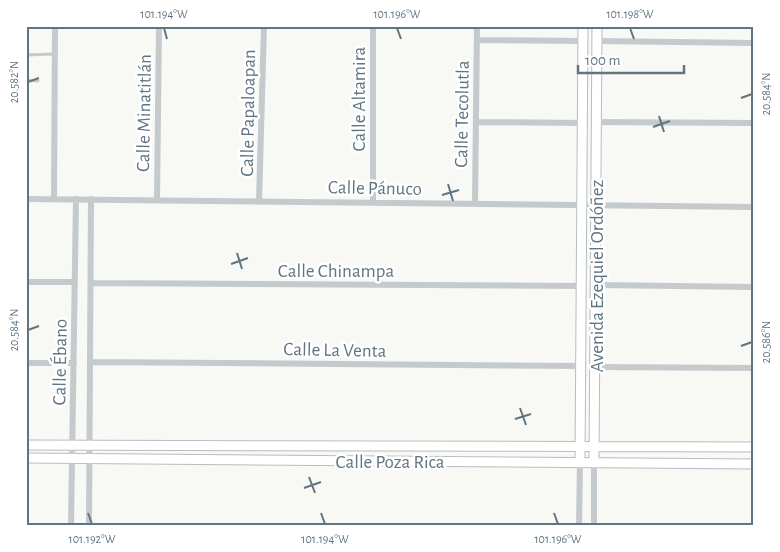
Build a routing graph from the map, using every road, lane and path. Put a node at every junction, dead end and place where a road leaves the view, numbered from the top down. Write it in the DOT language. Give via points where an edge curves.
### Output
graph roads {
  1 [pos="55,26"];
  2 [pos="159,26"];
  3 [pos="264,26"];
  4 [pos="373,26"];
  5 [pos="477,26"];
  6 [pos="582,26"];
  7 [pos="598,26"];
  8 [pos="477,40"];
  9 [pos="582,41"];
  10 [pos="597,41"];
  11 [pos="754,43"];
  12 [pos="55,54"];
  13 [pos="26,55"];
  14 [pos="26,80"];
  15 [pos="38,82"];
  16 [pos="476,122"];
  17 [pos="596,122"];
  18 [pos="582,123"];
  19 [pos="754,123"];
  20 [pos="26,199"];
  21 [pos="54,199"];
  22 [pos="76,199"];
  23 [pos="91,199"];
  24 [pos="157,200"];
  25 [pos="260,201"];
  26 [pos="373,202"];
  27 [pos="475,203"];
  28 [pos="581,205"];
  29 [pos="596,205"];
  30 [pos="754,207"];
  31 [pos="26,282"];
  32 [pos="75,282"];
  33 [pos="90,283"];
  34 [pos="596,285"];
  35 [pos="581,286"];
  36 [pos="754,287"];
  37 [pos="26,362"];
  38 [pos="90,362"];
  39 [pos="74,363"];
  40 [pos="580,366"];
  41 [pos="595,367"];
  42 [pos="754,368"];
  43 [pos="26,445"];
  44 [pos="73,445"];
  45 [pos="90,445"];
  46 [pos="327,446"];
  47 [pos="357,446"];
  48 [pos="580,446"];
  49 [pos="594,447"];
  50 [pos="754,447"];
  51 [pos="26,458"];
  52 [pos="72,458"];
  53 [pos="90,458"];
  54 [pos="326,460"];
  55 [pos="355,460"];
  56 [pos="580,462"];
  57 [pos="594,462"];
  58 [pos="754,464"];
  59 [pos="72,526"];
  60 [pos="89,526"];
  61 [pos="579,526"];
  62 [pos="594,526"];
  1 -- 12 [label="street"];
  2 -- 24 [label="street, Calle Minatitlán"];
  3 -- 25 [label="street, Calle Papaloapan"];
  4 -- 26 [label="street, Calle Altamira"];
  5 -- 8 [label="street, Calle Tecolutla"];
  6 -- 9 [label="street, Avenida Ezequiel Ordóñez"];
  7 -- 10 [label="street, Avenida Ezequiel Ordóñez"];
  8 -- 9 [label="street"];
  8 -- 16 [label="street, Calle Tecolutla"];
  9 -- 18 [label="street, Avenida Ezequiel Ordóñez"];
  10 -- 11 [label="street"];
  10 -- 17 [label="street, Avenida Ezequiel Ordóñez"];
  12 -- 13 [label="lane"];
  12 -- 21 [label="street"];
  14 -- 15 [label="lane"];
  16 -- 18 [label="street"];
  16 -- 27 [label="street, Calle Tecolutla"];
  17 -- 19 [label="street"];
  17 -- 29 [label="street, Avenida Ezequiel Ordóñez"];
  18 -- 28 [label="street, Avenida Ezequiel Ordóñez"];
  20 -- 21 [label="street, Calle Pánuco"];
  21 -- 22 [label="street, Calle Pánuco"];
  22 -- 23 [label="street, Calle Pánuco"];
  22 -- 32 [label="street, Calle Ébano"];
  23 -- 24 [label="street, Calle Pánuco"];
  23 -- 33 [label="street, Calle Ébano"];
  24 -- 25 [label="street, Calle Pánuco"];
  25 -- 26 [label="street, Calle Pánuco"];
  26 -- 27 [label="street, Calle Pánuco"];
  27 -- 28 [label="street, Calle Pánuco"];
  28 -- 29 [label="street, Calle Pánuco"];
  28 -- 35 [label="street, Avenida Ezequiel Ordóñez"];
  29 -- 30 [label="street, Calle Pánuco"];
  29 -- 34 [label="street, Avenida Ezequiel Ordóñez"];
  31 -- 32 [label="street"];
  32 -- 39 [label="street, Calle Ébano"];
  33 -- 35 [label="street, Calle Chinampa"];
  33 -- 38 [label="street, Calle Ébano"];
  34 -- 36 [label="street"];
  34 -- 41 [label="street, Avenida Ezequiel Ordóñez"];
  35 -- 40 [label="street, Avenida Ezequiel Ordóñez"];
  37 -- 39 [label="street"];
  38 -- 40 [label="street, Calle La Venta"];
  38 -- 45 [label="street, Calle Ébano"];
  39 -- 44 [label="street, Calle Ébano"];
  40 -- 48 [label="street, Avenida Ezequiel Ordóñez"];
  41 -- 42 [label="street"];
  41 -- 49 [label="street, Avenida Ezequiel Ordóñez"];
  43 -- 44 [label="street, Calle Poza Rica"];
  44 -- 45 [label="street, Calle Poza Rica"];
  44 -- 52 [label="street, Calle Ébano"];
  45 -- 46 [label="street, Calle Poza Rica"];
  45 -- 53 [label="street, Calle Ébano"];
  46 -- 47 [label="street, Calle Poza Rica"];
  46 -- 54 [label="street"];
  47 -- 48 [label="street, Calle Poza Rica"];
  47 -- 55 [label="street"];
  48 -- 49 [label="street, Calle Poza Rica"];
  48 -- 56 [label="street, Avenida Ezequiel Ordóñez"];
  49 -- 50 [label="street, Calle Poza Rica"];
  49 -- 57 [label="street, Avenida Ezequiel Ordóñez"];
  51 -- 52 [label="street, Calle Poza Rica"];
  52 -- 53 [label="street, Calle Poza Rica"];
  52 -- 59 [label="street, Calle Ébano"];
  53 -- 54 [label="street, Calle Poza Rica"];
  53 -- 60 [label="street, Calle Ébano"];
  54 -- 55 [label="street, Calle Poza Rica"];
  55 -- 56 [label="street, Calle Poza Rica"];
  56 -- 57 [label="street, Calle Poza Rica"];
  56 -- 61 [label="street, Avenida Ezequiel Ordóñez"];
  57 -- 58 [label="street, Calle Poza Rica"];
  57 -- 62 [label="street, Avenida Ezequiel Ordóñez"];
}
